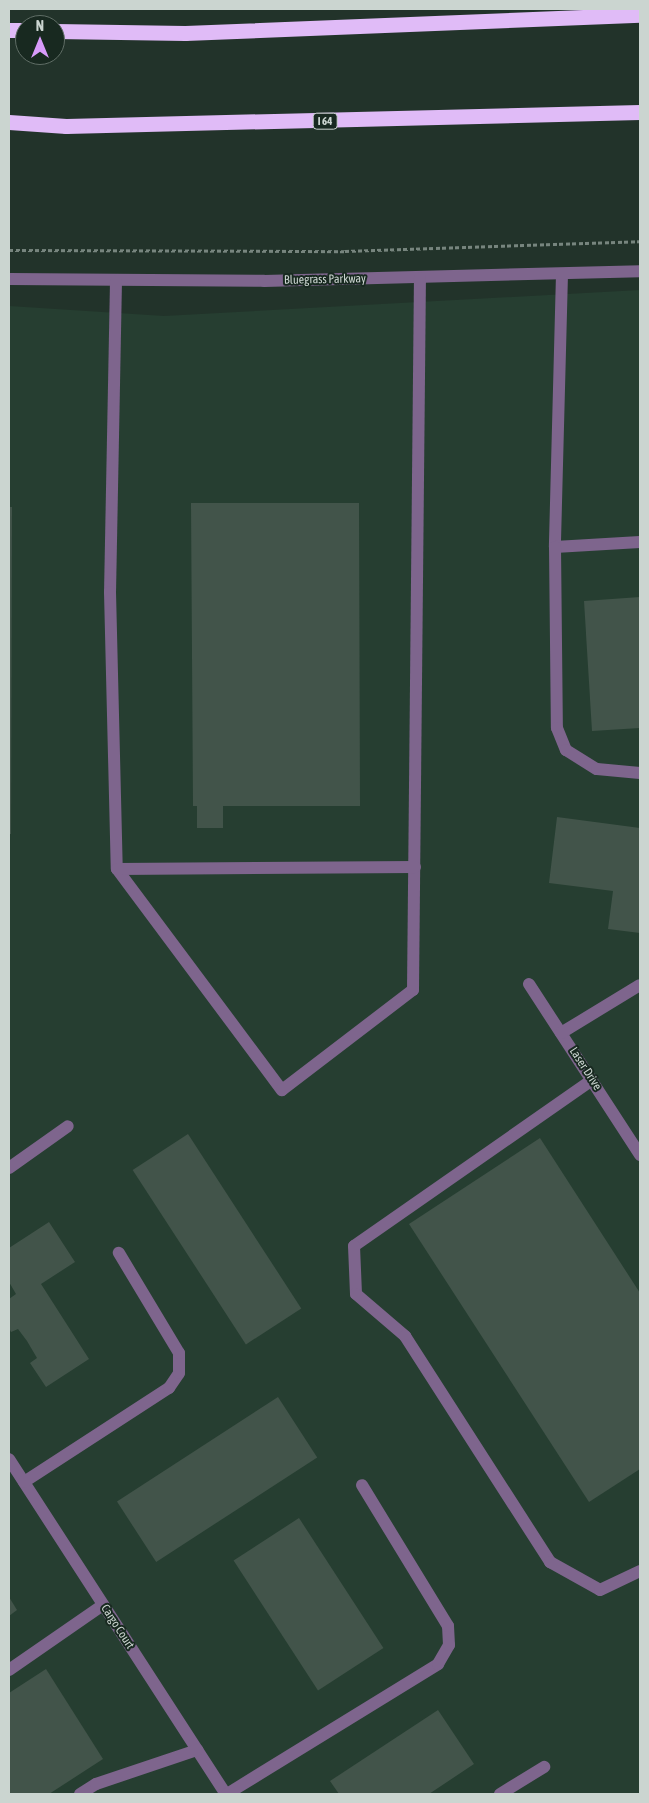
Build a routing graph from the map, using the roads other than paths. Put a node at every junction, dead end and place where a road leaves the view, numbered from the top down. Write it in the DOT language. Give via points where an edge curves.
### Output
graph roads {
  1 [pos="640,15"];
  2 [pos="65,31"];
  3 [pos="640,112"];
  4 [pos="9,122"];
  5 [pos="640,271"];
  6 [pos="562,274"];
  7 [pos="420,278"];
  8 [pos="9,279"];
  9 [pos="116,281"];
  10 [pos="640,542"];
  11 [pos="555,547"];
  12 [pos="640,773"];
  13 [pos="415,867"];
  14 [pos="117,869"];
  15 [pos="529,984"];
  16 [pos="640,985"];
  17 [pos="561,1033"];
  18 [pos="592,1080"];
  19 [pos="68,1126"];
  20 [pos="640,1154"];
  21 [pos="9,1168"];
  22 [pos="119,1252"];
  23 [pos="9,1458"];
  24 [pos="24,1482"];
  25 [pos="362,1485"];
  26 [pos="640,1571"];
  27 [pos="103,1605"];
  28 [pos="9,1670"];
  29 [pos="197,1750"];
  30 [pos="544,1767"];
  31 [pos="80,1794"];
  32 [pos="226,1794"];
  33 [pos="500,1794"];
  1 -- 2 [label="highway" via="185,34"];
  3 -- 4 [label="highway, I 64" via="76,125"];
  5 -- 6 [label="street, Bluegrass Parkway"];
  6 -- 7 [label="street, Bluegrass Parkway"];
  6 -- 11 [label="street"];
  7 -- 9 [label="street, Bluegrass Parkway"];
  7 -- 13 [label="street"];
  8 -- 9 [label="street, Bluegrass Parkway"];
  9 -- 14 [label="street" via="110,592"];
  10 -- 11 [label="street"];
  11 -- 12 [label="street" via="557,728 566,750 597,769"];
  13 -- 14 [label="street"];
  13 -- 14 [label="street" via="413,990 282,1090"];
  15 -- 17 [label="street, Laser Drive"];
  16 -- 17 [label="street"];
  17 -- 18 [label="street, Laser Drive"];
  18 -- 20 [label="street, Laser Drive"];
  18 -- 26 [label="street" via="354,1246 356,1294 405,1336 550,1562 600,1590"];
  19 -- 21 [label="street"];
  22 -- 24 [label="street" via="179,1353 179,1373 169,1388"];
  23 -- 24 [label="street, Cargo Court"];
  24 -- 27 [label="street, Cargo Court"];
  25 -- 32 [label="street" via="448,1626 449,1645 438,1664"];
  27 -- 28 [label="street"];
  27 -- 29 [label="street, Cargo Court"];
  29 -- 31 [label="street" via="96,1784"];
  29 -- 32 [label="street, Cargo Court"];
  30 -- 33 [label="street"];
}
